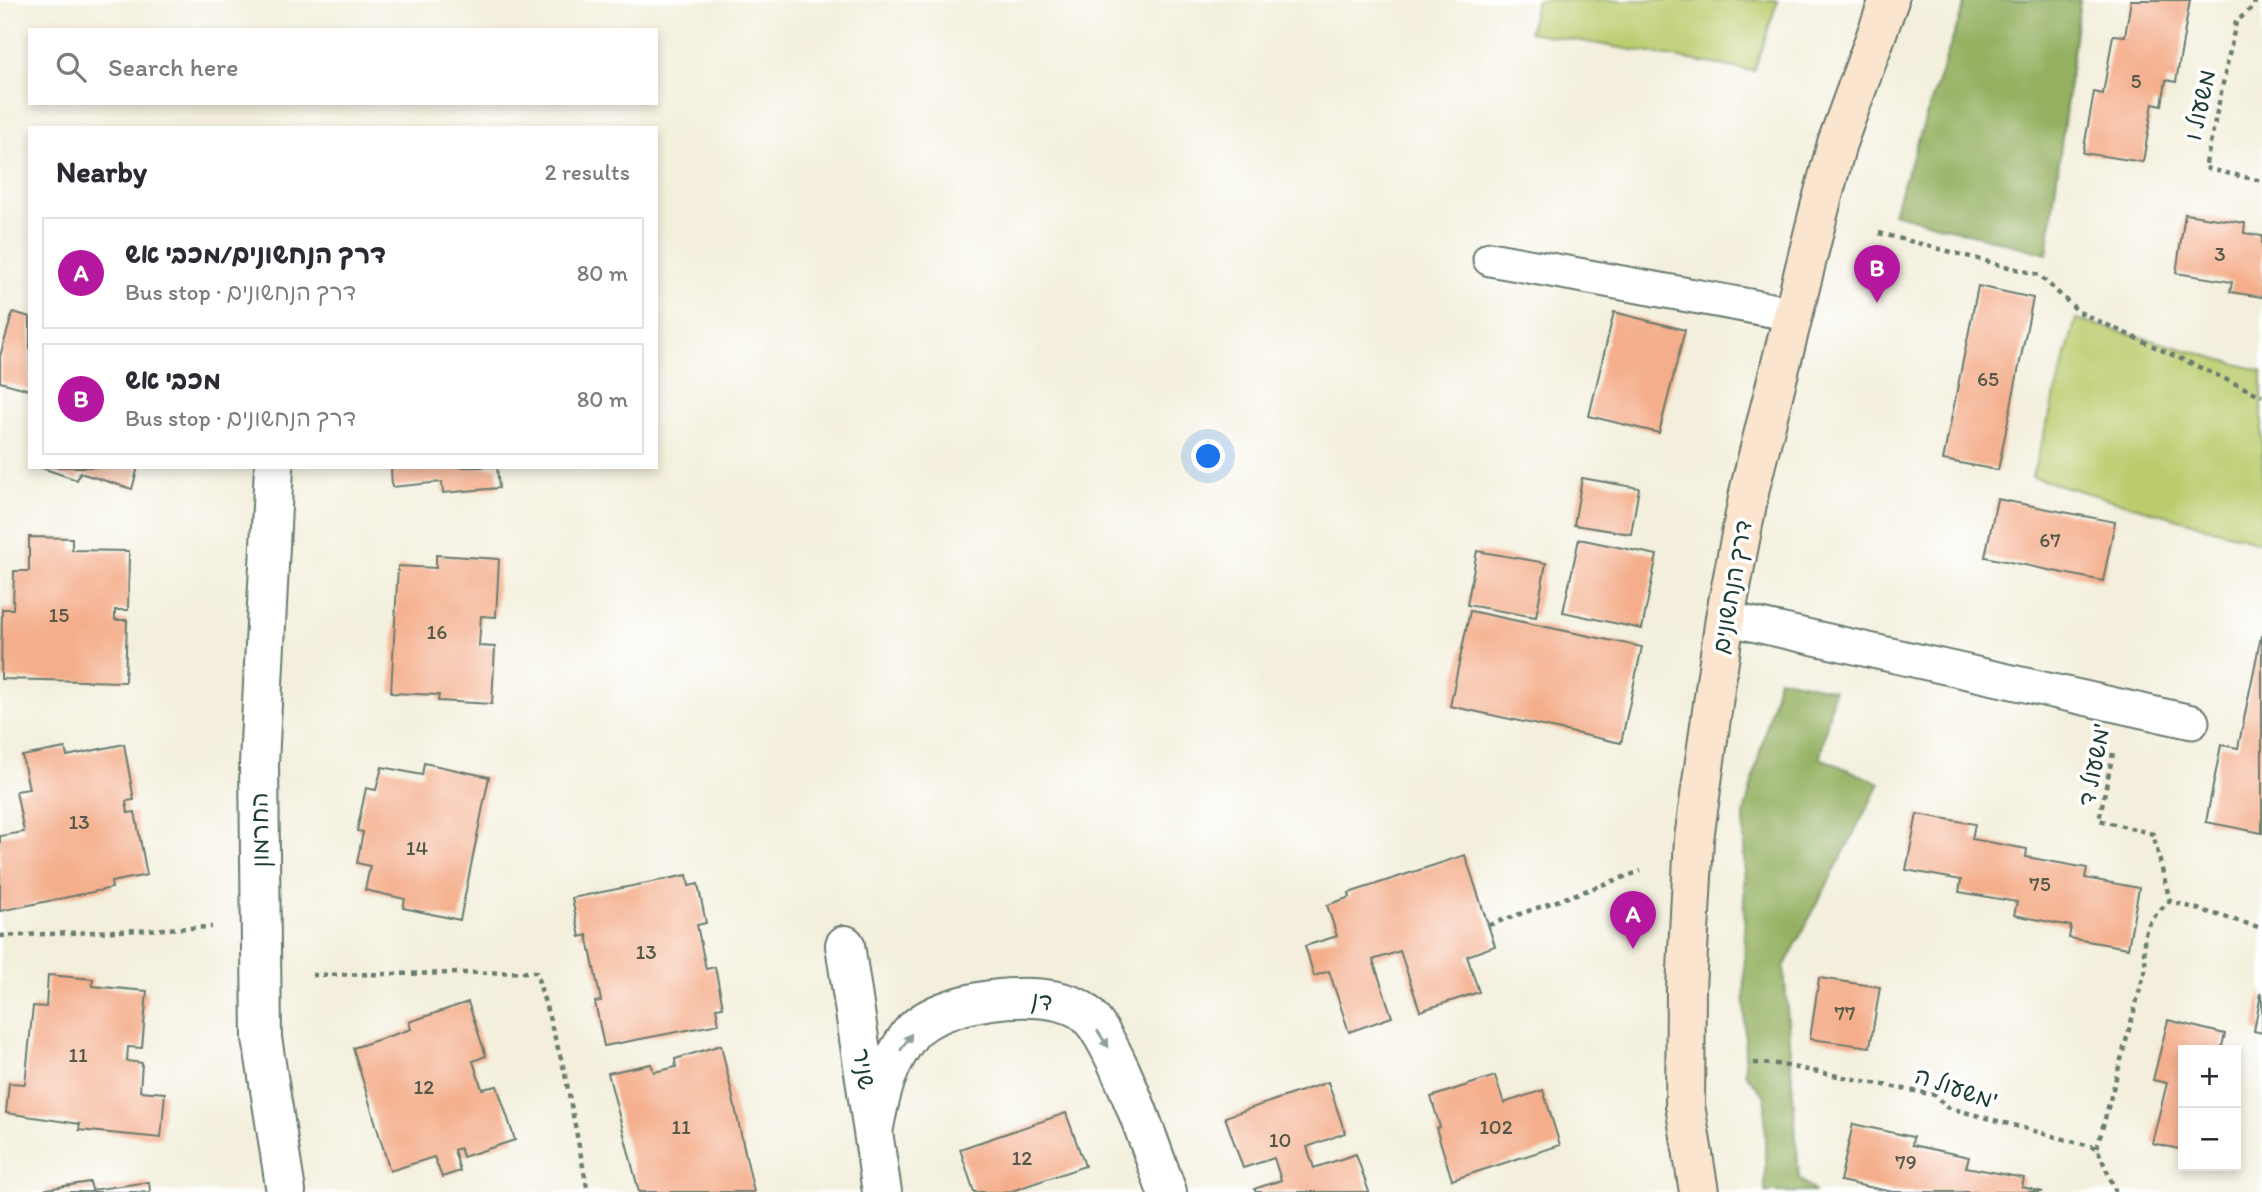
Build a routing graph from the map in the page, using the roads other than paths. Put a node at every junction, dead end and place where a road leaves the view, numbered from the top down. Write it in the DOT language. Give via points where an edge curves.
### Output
graph roads {
  1 [pos="1889,0"];
  2 [pos="1490,259"];
  3 [pos="1793,314"];
  4 [pos="274,469"];
  5 [pos="1725,618"];
  6 [pos="2192,722"];
  7 [pos="845,945"];
  8 [pos="874,1128"];
  9 [pos="286,1192"];
  10 [pos="882,1192"];
  11 [pos="1167,1192"];
  12 [pos="1699,1192"];
  1 -- 3 [label="street, דרך הנחשונים" via="1837,143"];
  2 -- 3 [label="lane"];
  3 -- 5 [label="street, דרך הנחשונים" via="1749,488"];
  4 -- 9 [label="street, החרמון" via="259,763 262,1038"];
  5 -- 6 [label="lane"];
  5 -- 12 [label="street, דרך הנחשונים" via="1693,839 1686,988 1685,1105"];
  7 -- 8 [label="street, שניר"];
  8 -- 10 [label="street, שניר"];
  8 -- 11 [label="street, דן, one-way" via="884,1076 912,1032 940,1012 1014,997 1049,999 1082,1010 1107,1044 1130,1091"];
}
